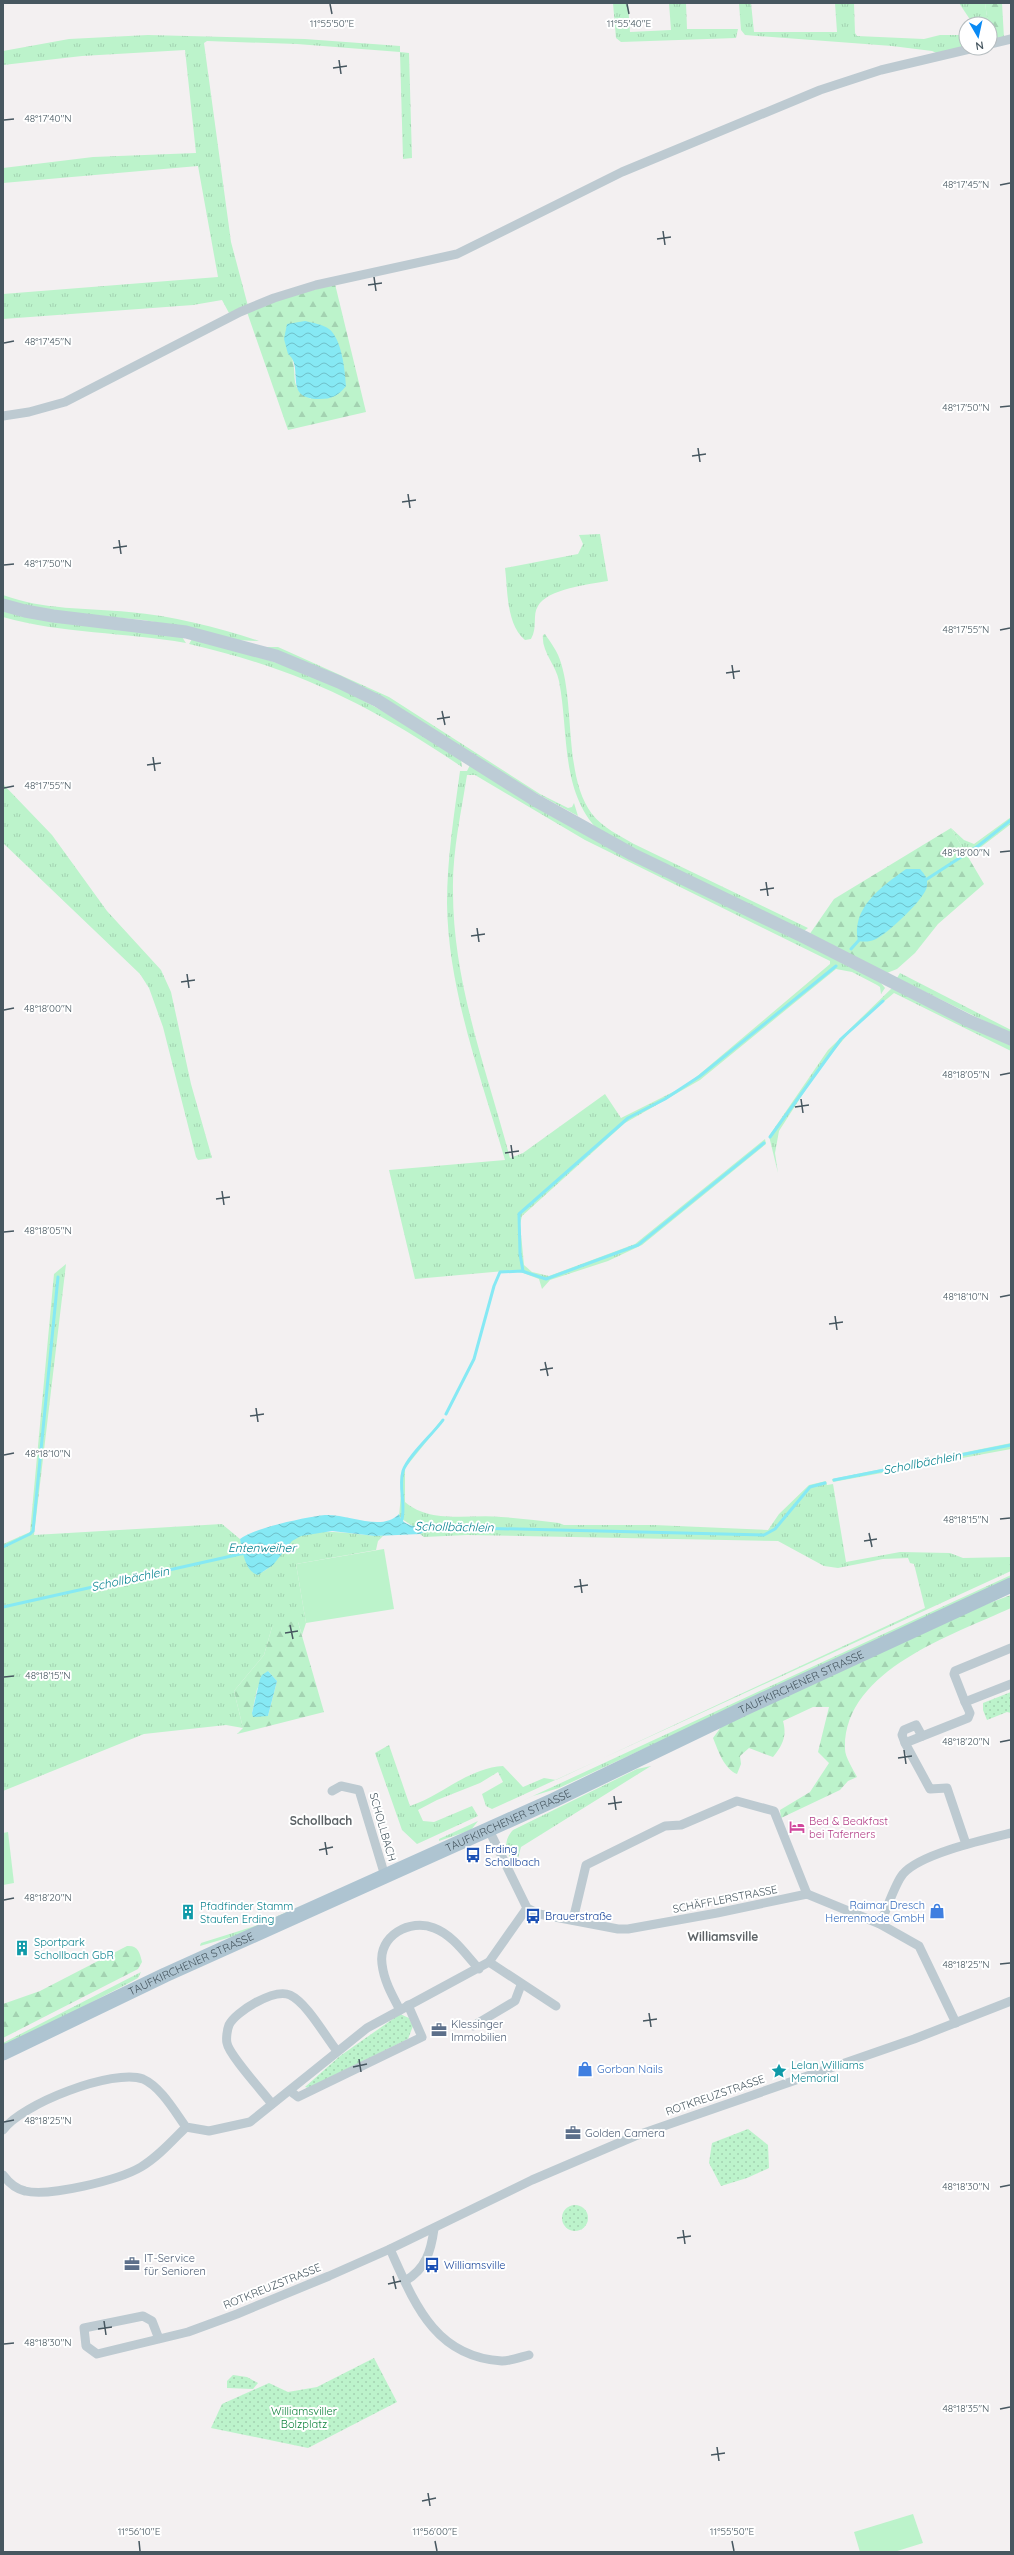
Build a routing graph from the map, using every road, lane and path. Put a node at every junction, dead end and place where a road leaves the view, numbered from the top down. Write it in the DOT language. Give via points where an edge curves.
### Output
graph roads {
  1 [pos="1011,39"];
  2 [pos="998,42"];
  3 [pos="958,52"];
  4 [pos="3,416"];
  5 [pos="3,605"];
  6 [pos="1011,1039"];
  7 [pos="1011,1585"];
  8 [pos="1011,1648"];
  9 [pos="1011,1684"];
  10 [pos="965,1702"];
  11 [pos="332,1791"];
  12 [pos="489,1830"];
  13 [pos="1011,1834"];
  14 [pos="966,1844"];
  15 [pos="385,1876"];
  16 [pos="807,1894"];
  17 [pos="527,1908"];
  18 [pos="573,1920"];
  19 [pos="880,1924"];
  20 [pos="489,1962"];
  21 [pos="479,1969"];
  22 [pos="521,1985"];
  23 [pos="1011,2001"];
  24 [pos="556,2006"];
  25 [pos="404,2007"];
  26 [pos="956,2023"];
  27 [pos="473,2026"];
  28 [pos="337,2051"];
  29 [pos="3,2053"];
  30 [pos="290,2091"];
  31 [pos="272,2104"];
  32 [pos="186,2127"];
  33 [pos="3,2130"];
  34 [pos="3,2175"];
  35 [pos="434,2228"];
  36 [pos="390,2249"];
  37 [pos="405,2281"];
  38 [pos="160,2339"];
  39 [pos="529,2355"];
  1 -- 2 [label="street"];
  3 -- 4 [label="street" via="881,70 820,90 622,172 457,254 316,285 274,298 240,312 65,402 30,412"];
  5 -- 6 [label="main road" via="32,612 186,632 276,656 339,682 378,701 535,800 632,854 804,937 969,1021"];
  7 -- 12 [label="main road, TAUFKIRCHENER STRASSE"];
  8 -- 10 [label="street" via="955,1671"];
  9 -- 10 [label="street"];
  10 -- 14 [label="street" via="970,1713 968,1718 906,1743 930,1789 946,1788"];
  11 -- 15 [label="street, SCHOLLBACH" via="341,1786 359,1790"];
  12 -- 15 [label="main road, TAUFKIRCHENER STRASSE"];
  12 -- 17 [label="street"];
  13 -- 14 [label="street"];
  14 -- 19 [label="street" via="919,1863 903,1874"];
  15 -- 29 [label="main road, TAUFKIRCHENER STRASSE" via="165,1975"];
  16 -- 18 [label="street, SCHÄFFLERSTRASSE" via="717,1914 628,1929"];
  16 -- 18 [label="street" via="774,1811 738,1801 681,1825 665,1826 586,1864"];
  16 -- 19 [label="street"];
  17 -- 18 [label="street, SCHÄFFLERSTRASSE" via="540,1914"];
  17 -- 20 [label="street"];
  19 -- 26 [label="street" via="919,1946"];
  20 -- 21 [label="street"];
  20 -- 22 [label="street"];
  21 -- 25 [label="street"];
  21 -- 25 [label="street" via="459,1946 439,1930 419,1926 400,1929 385,1945 381,1962 388,1987"];
  22 -- 24 [label="street" via="537,1992"];
  22 -- 27 [label="street" via="515,2001"];
  23 -- 26 [label="street, ROTKREUZSTRASSE"];
  25 -- 28 [label="street" via="367,2028"];
  25 -- 30 [label="street" via="422,2037 298,2097"];
  26 -- 35 [label="street, ROTKREUZSTRASSE" via="628,2138 532,2180"];
  28 -- 30 [label="street"];
  28 -- 31 [label="street" via="300,2002 289,1994 262,1997 230,2023 228,2048"];
  30 -- 31 [label="street"];
  31 -- 32 [label="street" via="250,2122 232,2127 209,2131"];
  32 -- 33 [label="street" via="149,2083 137,2077 128,2077 60,2094 21,2113"];
  32 -- 34 [label="street" via="159,2154 140,2168 74,2188 24,2191 14,2186"];
  35 -- 36 [label="street, ROTKREUZSTRASSE"];
  35 -- 37 [label="street" via="432,2246 424,2266"];
  36 -- 37 [label="street"];
  36 -- 38 [label="street, ROTKREUZSTRASSE" via="237,2314"];
  37 -- 39 [label="street" via="421,2314 435,2331 459,2349 503,2361"];
  38 -- 38 [label="street, ROTKREUZSTRASSE" via="152,2321 143,2316 84,2328 86,2346 97,2354"];
}
